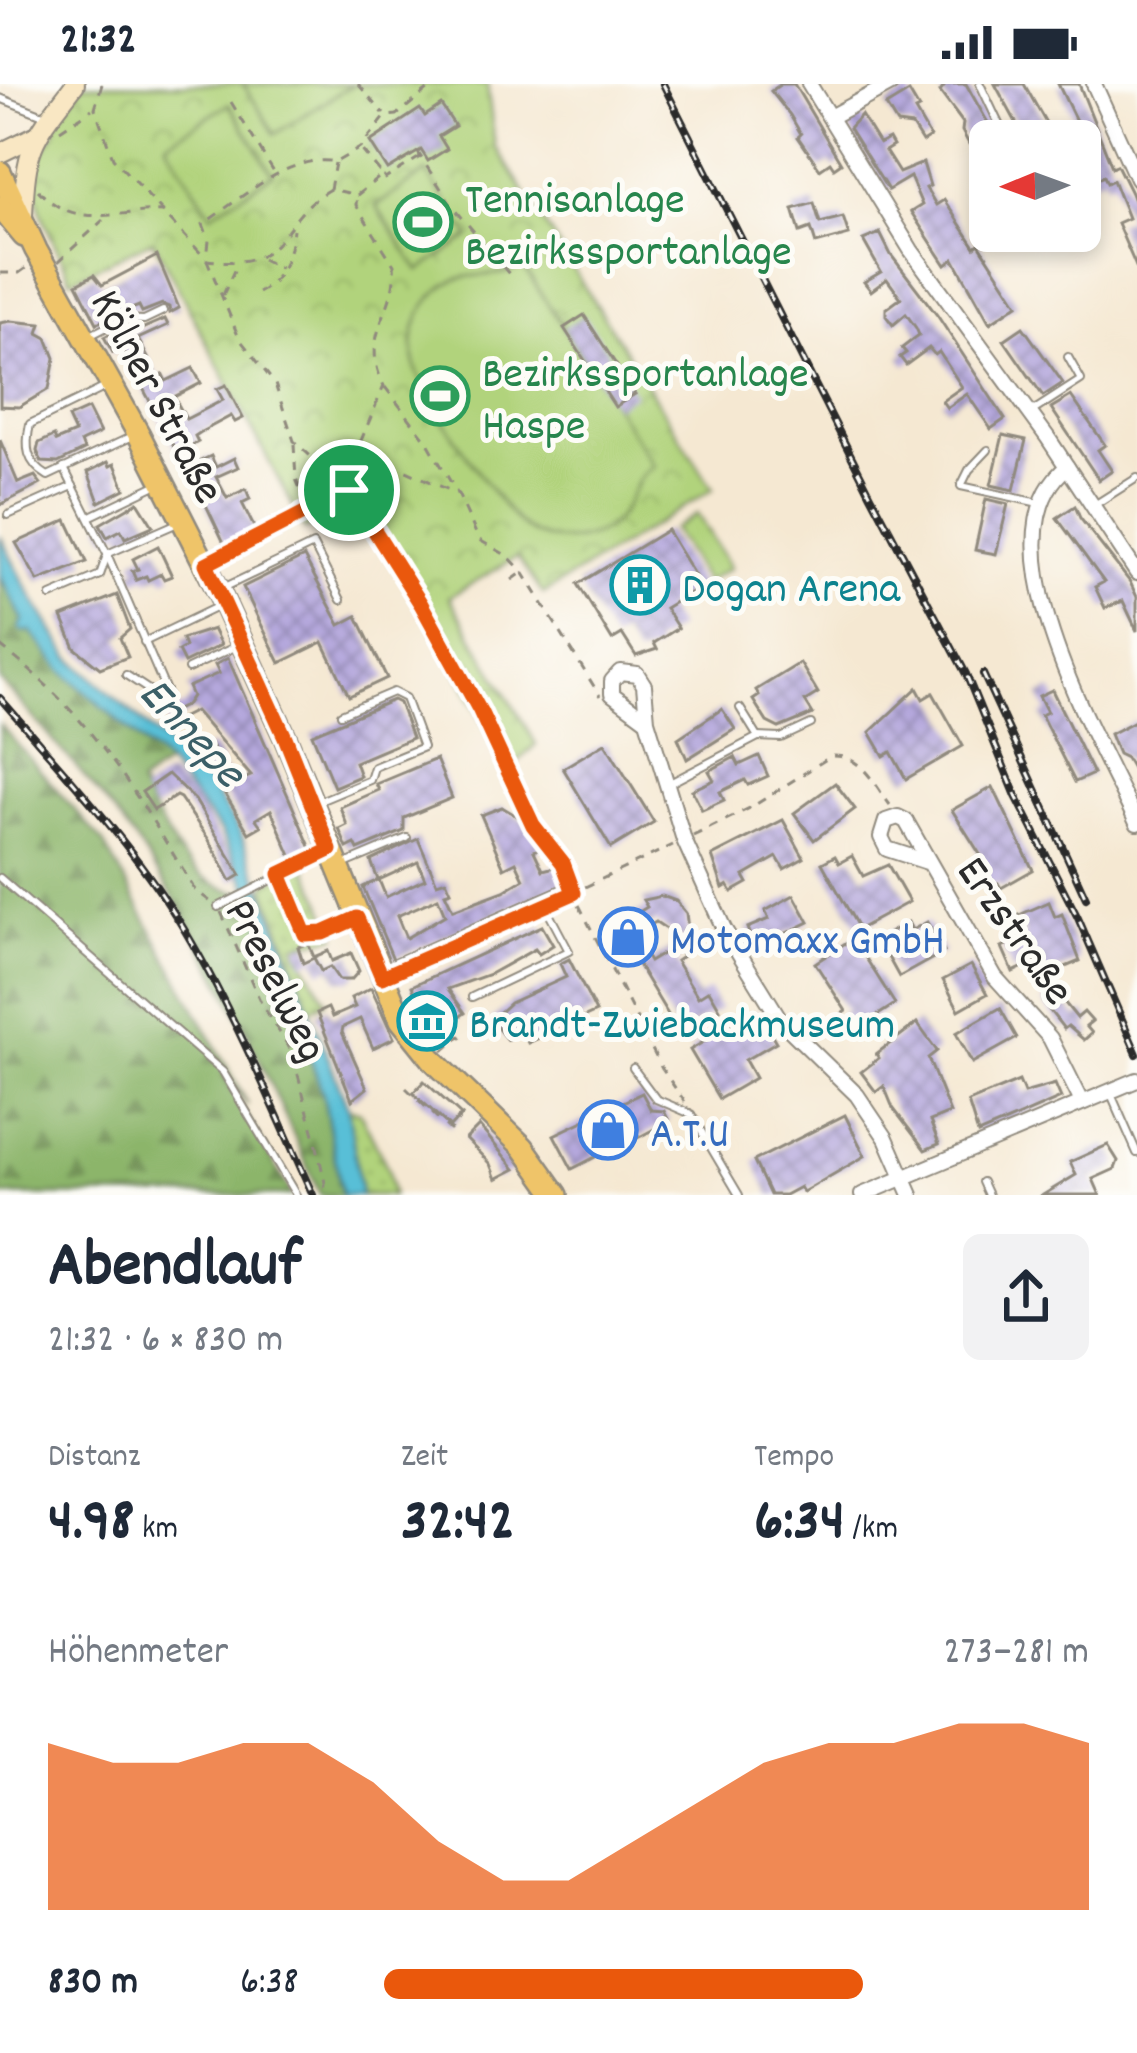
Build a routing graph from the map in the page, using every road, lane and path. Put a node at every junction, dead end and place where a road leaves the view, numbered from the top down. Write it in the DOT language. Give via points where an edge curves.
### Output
graph roads {
  1 [pos="75,84"];
  2 [pos="102,84"];
  3 [pos="358,84"];
  4 [pos="435,84"];
  5 [pos="809,84"];
  6 [pos="891,84"];
  7 [pos="980,84"];
  8 [pos="1094,84"];
  9 [pos="0,98"];
  10 [pos="231,102"];
  11 [pos="95,108"];
  12 [pos="386,116"];
  13 [pos="830,117"];
  14 [pos="997,120"];
  15 [pos="52,125"];
  16 [pos="32,144"];
  17 [pos="360,148"];
  18 [pos="0,153"];
  19 [pos="336,161"];
  20 [pos="0,171"];
  21 [pos="276,175"];
  22 [pos="382,175"];
  23 [pos="1137,179"];
  24 [pos="32,182"];
  25 [pos="330,189"];
  26 [pos="357,195"];
  27 [pos="0,208"];
  28 [pos="166,212"];
  29 [pos="23,216"];
  30 [pos="104,218"];
  31 [pos="293,227"];
  32 [pos="260,258"];
  33 [pos="207,260"];
  34 [pos="36,262"];
  35 [pos="238,264"];
  36 [pos="282,269"];
  37 [pos="0,273"];
  38 [pos="509,274"];
  39 [pos="258,293"];
  40 [pos="222,299"];
  41 [pos="163,310"];
  42 [pos="85,338"];
  43 [pos="1068,357"];
  44 [pos="111,385"];
  45 [pos="384,386"];
  46 [pos="1030,413"];
  47 [pos="138,433"];
  48 [pos="294,441"];
  49 [pos="360,441"];
  50 [pos="988,450"];
  51 [pos="1067,467"];
  52 [pos="64,469"];
  53 [pos="1137,478"];
  54 [pos="164,482"];
  55 [pos="73,486"];
  56 [pos="349,490"];
  57 [pos="458,494"];
  58 [pos="1043,503"];
  59 [pos="1093,506"];
  60 [pos="310,511"];
  61 [pos="8,515"];
  62 [pos="89,517"];
  63 [pos="183,520"];
  64 [pos="107,554"];
  65 [pos="206,564"];
  66 [pos="524,572"];
  67 [pos="1137,573"];
  68 [pos="512,580"];
  69 [pos="51,596"];
  70 [pos="222,597"];
  71 [pos="341,600"];
  72 [pos="569,628"];
  73 [pos="562,634"];
  74 [pos="144,642"];
  75 [pos="243,643"];
  76 [pos="0,646"];
  77 [pos="188,669"];
  78 [pos="126,675"];
  79 [pos="602,699"];
  80 [pos="740,708"];
  81 [pos="340,714"];
  82 [pos="646,720"];
  83 [pos="812,724"];
  84 [pos="758,737"];
  85 [pos="667,785"];
  86 [pos="311,805"];
  87 [pos="898,817"];
  88 [pos="1137,823"];
  89 [pos="407,838"];
  90 [pos="681,842"];
  91 [pos="333,859"];
  92 [pos="927,862"];
  93 [pos="280,874"];
  94 [pos="0,878"];
  95 [pos="574,893"];
  96 [pos="544,906"];
  97 [pos="218,907"];
  98 [pos="357,918"];
  99 [pos="382,977"];
  100 [pos="472,997"];
  101 [pos="462,1039"];
  102 [pos="450,1045"];
  103 [pos="633,1068"];
  104 [pos="1137,1080"];
  105 [pos="406,1088"];
  106 [pos="1109,1091"];
  107 [pos="475,1101"];
  108 [pos="1082,1102"];
  109 [pos="691,1114"];
  110 [pos="1137,1153"];
  111 [pos="905,1179"];
  112 [pos="982,1182"];
  113 [pos="544,1184"];
  114 [pos="296,1195"];
  115 [pos="324,1195"];
  116 [pos="557,1195"];
  117 [pos="739,1195"];
  118 [pos="862,1195"];
  119 [pos="911,1195"];
  120 [pos="988,1195"];
  1 -- 15 [label="main road"];
  2 -- 11 [label="path"];
  3 -- 12 [label="path"];
  4 -- 12 [label="path"];
  5 -- 13 [label="street"];
  6 -- 13 [label="street"];
  7 -- 14 [label="lane"];
  8 -- 23 [label="street"];
  9 -- 15 [label="lane"];
  10 -- 21 [label="path"];
  11 -- 15 [label="path"];
  11 -- 28 [label="path" via="122,172"];
  12 -- 17 [label="path"];
  13 -- 46 [label="street" via="911,250"];
  15 -- 16 [label="main road"];
  16 -- 18 [label="main road"];
  16 -- 20 [label="main road"];
  16 -- 29 [label="main road"];
  17 -- 19 [label="path"];
  17 -- 22 [label="path"];
  19 -- 21 [label="path" via="317,158"];
  19 -- 25 [label="path"];
  20 -- 29 [label="main road, Kölner Straße"];
  21 -- 33 [label="path" via="203,224"];
  22 -- 26 [label="path"];
  22 -- 38 [label="path" via="419,154"];
  24 -- 30 [label="path" via="53,203"];
  25 -- 26 [label="path"];
  25 -- 31 [label="path" via="307,202"];
  26 -- 45 [label="path" via="356,206 394,265 373,351"];
  27 -- 34 [label="main road, Kölner Straße"];
  28 -- 30 [label="path"];
  28 -- 33 [label="path"];
  29 -- 34 [label="main road, Kölner Straße"];
  30 -- 34 [label="path" via="66,258"];
  31 -- 32 [label="path"];
  31 -- 36 [label="path"];
  32 -- 35 [label="path"];
  32 -- 36 [label="path"];
  33 -- 35 [label="path"];
  33 -- 40 [label="path"];
  34 -- 37 [label="path"];
  34 -- 42 [label="main road, Kölner Straße"];
  35 -- 40 [label="path"];
  36 -- 39 [label="path"];
  40 -- 48 [label="path" via="239,338 275,384"];
  41 -- 42 [label="lane"];
  42 -- 44 [label="main road, Kölner Straße"];
  43 -- 46 [label="lane" via="1081,380"];
  44 -- 47 [label="main road, Kölner Straße"];
  44 -- 52 [label="lane" via="30,424 25,447 36,469 48,476"];
  45 -- 49 [label="path"];
  45 -- 57 [label="path"];
  46 -- 51 [label="street"];
  47 -- 52 [label="lane"];
  47 -- 54 [label="main road, Kölner Straße"];
  48 -- 56 [label="path"];
  48 -- 60 [label="path" via="296,479"];
  49 -- 56 [label="path"];
  49 -- 57 [label="path"];
  50 -- 58 [label="lane" via="961,486"];
  51 -- 58 [label="street"];
  51 -- 59 [label="street"];
  52 -- 55 [label="lane"];
  53 -- 59 [label="lane"];
  54 -- 62 [label="lane"];
  54 -- 63 [label="main road, Kölner Straße"];
  55 -- 61 [label="lane"];
  55 -- 62 [label="lane"];
  56 -- 60 [label="path"];
  56 -- 95 [label="path" via="421,604"];
  57 -- 66 [label="path" via="479,540"];
  58 -- 88 [label="street" via="1038,561 1049,633"];
  59 -- 67 [label="street"];
  60 -- 65 [label="path"];
  62 -- 64 [label="lane"];
  63 -- 64 [label="lane"];
  63 -- 65 [label="main road, Kölner Straße"];
  64 -- 69 [label="lane" via="100,574"];
  64 -- 74 [label="lane"];
  65 -- 70 [label="main road, Kölner Straße"];
  66 -- 68 [label="path"];
  66 -- 73 [label="path"];
  70 -- 71 [label="lane" via="314,545"];
  70 -- 74 [label="lane"];
  70 -- 75 [label="main road, Kölner Straße"];
  72 -- 73 [label="path"];
  73 -- 79 [label="path"];
  74 -- 78 [label="lane" via="167,693 161,698"];
  75 -- 77 [label="lane"];
  75 -- 86 [label="main road, Kölner Straße"];
  76 -- 97 [label="path, Preselweg" via="49,683 108,754 195,890"];
  80 -- 84 [label="lane"];
  81 -- 86 [label="lane" via="393,692 405,698 423,747"];
  82 -- 85 [label="street"];
  83 -- 84 [label="lane" via="781,738"];
  84 -- 85 [label="lane"];
  85 -- 90 [label="street"];
  86 -- 91 [label="main road, Kölner Straße"];
  87 -- 90 [label="path" via="856,761 839,755"];
  87 -- 92 [label="street, Erzstraße"];
  87 -- 92 [label="street, Erzstraße" via="883,826 886,850"];
  89 -- 91 [label="lane"];
  90 -- 95 [label="path"];
  90 -- 111 [label="street" via="747,971 781,1022 856,1095"];
  91 -- 93 [label="lane"];
  91 -- 98 [label="main road, Kölner Straße"];
  92 -- 108 [label="street, Erzstraße" via="995,976 1050,1038"];
  93 -- 97 [label="lane"];
  93 -- 98 [label="path" via="305,934"];
  94 -- 114 [label="lane" via="223,1072"];
  95 -- 96 [label="street"];
  95 -- 109 [label="path"];
  96 -- 99 [label="street"];
  96 -- 100 [label="lane" via="569,951"];
  97 -- 115 [label="path, Preselweg" via="292,1052"];
  98 -- 99 [label="main road, Kölner Straße"];
  99 -- 107 [label="main road, Kölner Straße" via="415,1041"];
  101 -- 102 [label="path"];
  103 -- 109 [label="lane" via="656,1099"];
  104 -- 106 [label="street"];
  105 -- 107 [label="path" via="450,1130"];
  106 -- 108 [label="street"];
  106 -- 110 [label="lane"];
  107 -- 113 [label="main road, Kölner Straße" via="523,1147"];
  108 -- 111 [label="street"];
  109 -- 117 [label="lane"];
  111 -- 118 [label="street"];
  111 -- 119 [label="street"];
  112 -- 120 [label="lane"];
  113 -- 116 [label="main road, Kölner Straße"];
}
